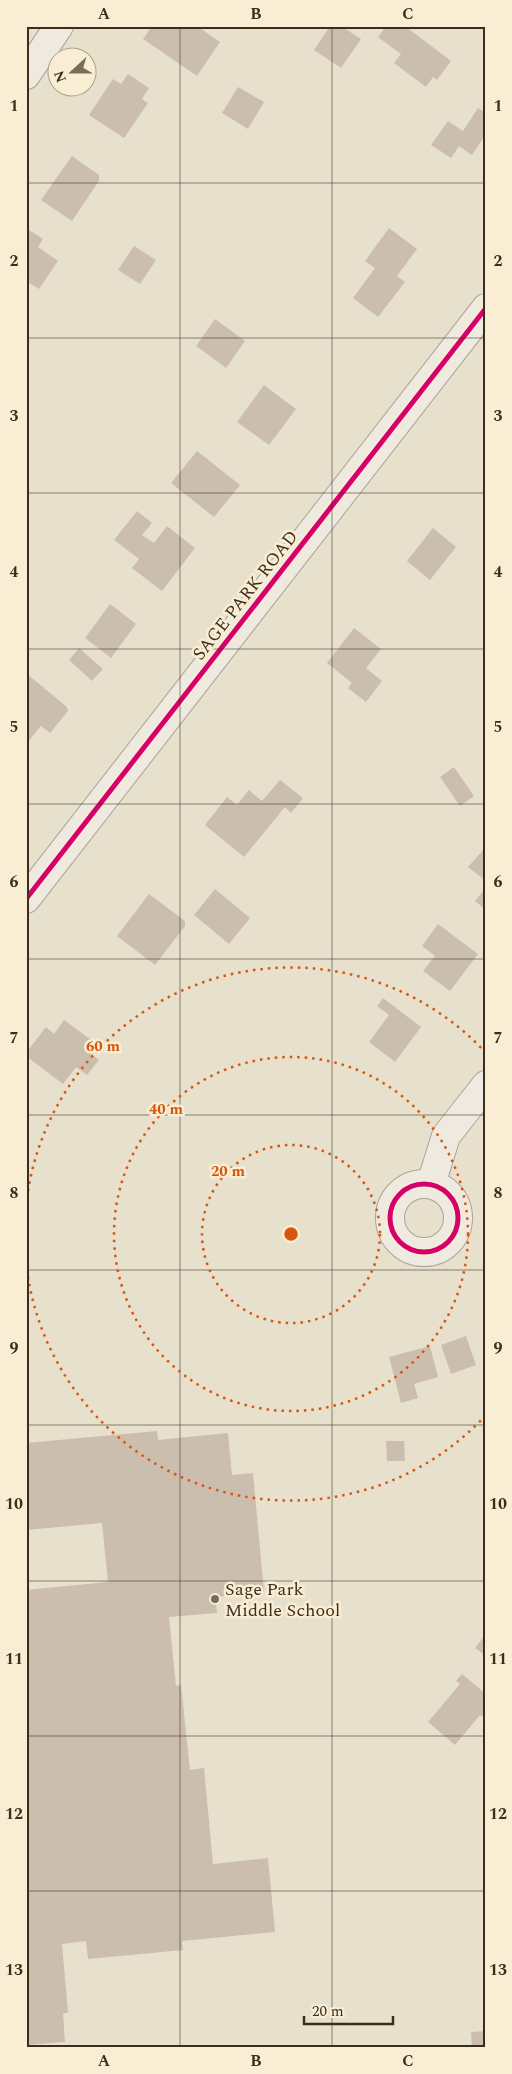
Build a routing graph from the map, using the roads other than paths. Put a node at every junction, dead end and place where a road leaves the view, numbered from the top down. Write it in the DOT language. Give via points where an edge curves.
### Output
graph roads {
  1 [pos="59,26"];
  2 [pos="26,75"];
  3 [pos="486,308"];
  4 [pos="26,900"];
  5 [pos="486,1085"];
  6 [pos="431,1184"];
  1 -- 2 [label="street"];
  3 -- 4 [label="street, SAGE PARK ROAD"];
  5 -- 6 [label="street" via="446,1136"];
}
